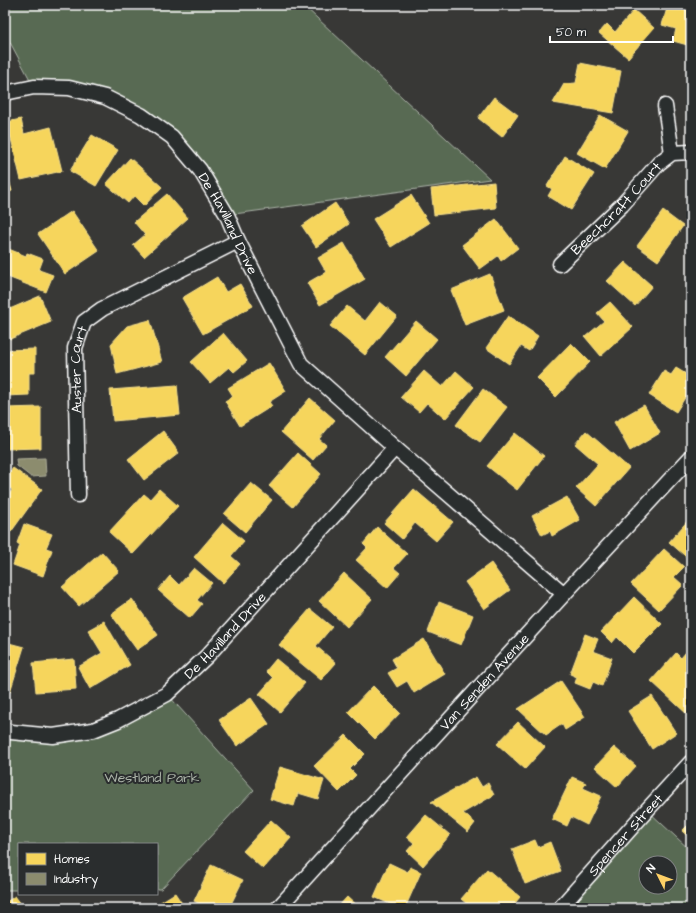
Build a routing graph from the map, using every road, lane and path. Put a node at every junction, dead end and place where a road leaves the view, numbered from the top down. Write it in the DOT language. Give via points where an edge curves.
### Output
graph roads {
  1 [pos="5,93"];
  2 [pos="665,106"];
  3 [pos="691,152"];
  4 [pos="672,153"];
  5 [pos="238,241"];
  6 [pos="560,264"];
  7 [pos="395,448"];
  8 [pos="691,457"];
  9 [pos="78,495"];
  10 [pos="564,594"];
  11 [pos="5,730"];
  12 [pos="691,762"];
  13 [pos="278,908"];
  14 [pos="560,908"];
  1 -- 5 [label="street, De Havilland Drive" via="34,87 68,88 105,97 141,115 172,137 200,170 227,215"];
  2 -- 4 [label="street, Beechcraft Court"];
  3 -- 4 [label="street, Beechcraft Court"];
  4 -- 6 [label="street, Beechcraft Court" via="659,163 622,205"];
  5 -- 7 [label="street, De Havilland Drive" via="301,364"];
  5 -- 9 [label="street, Auster Court" via="102,309 84,322 75,348"];
  7 -- 10 [label="street, De Havilland Drive"];
  7 -- 11 [label="street, De Havilland Drive" via="207,656 167,694 93,730 53,736"];
  8 -- 10 [label="street, Van Senden Avenue"];
  10 -- 13 [label="street, Van Senden Avenue"];
  12 -- 14 [label="street, Spencer Street"];
}
